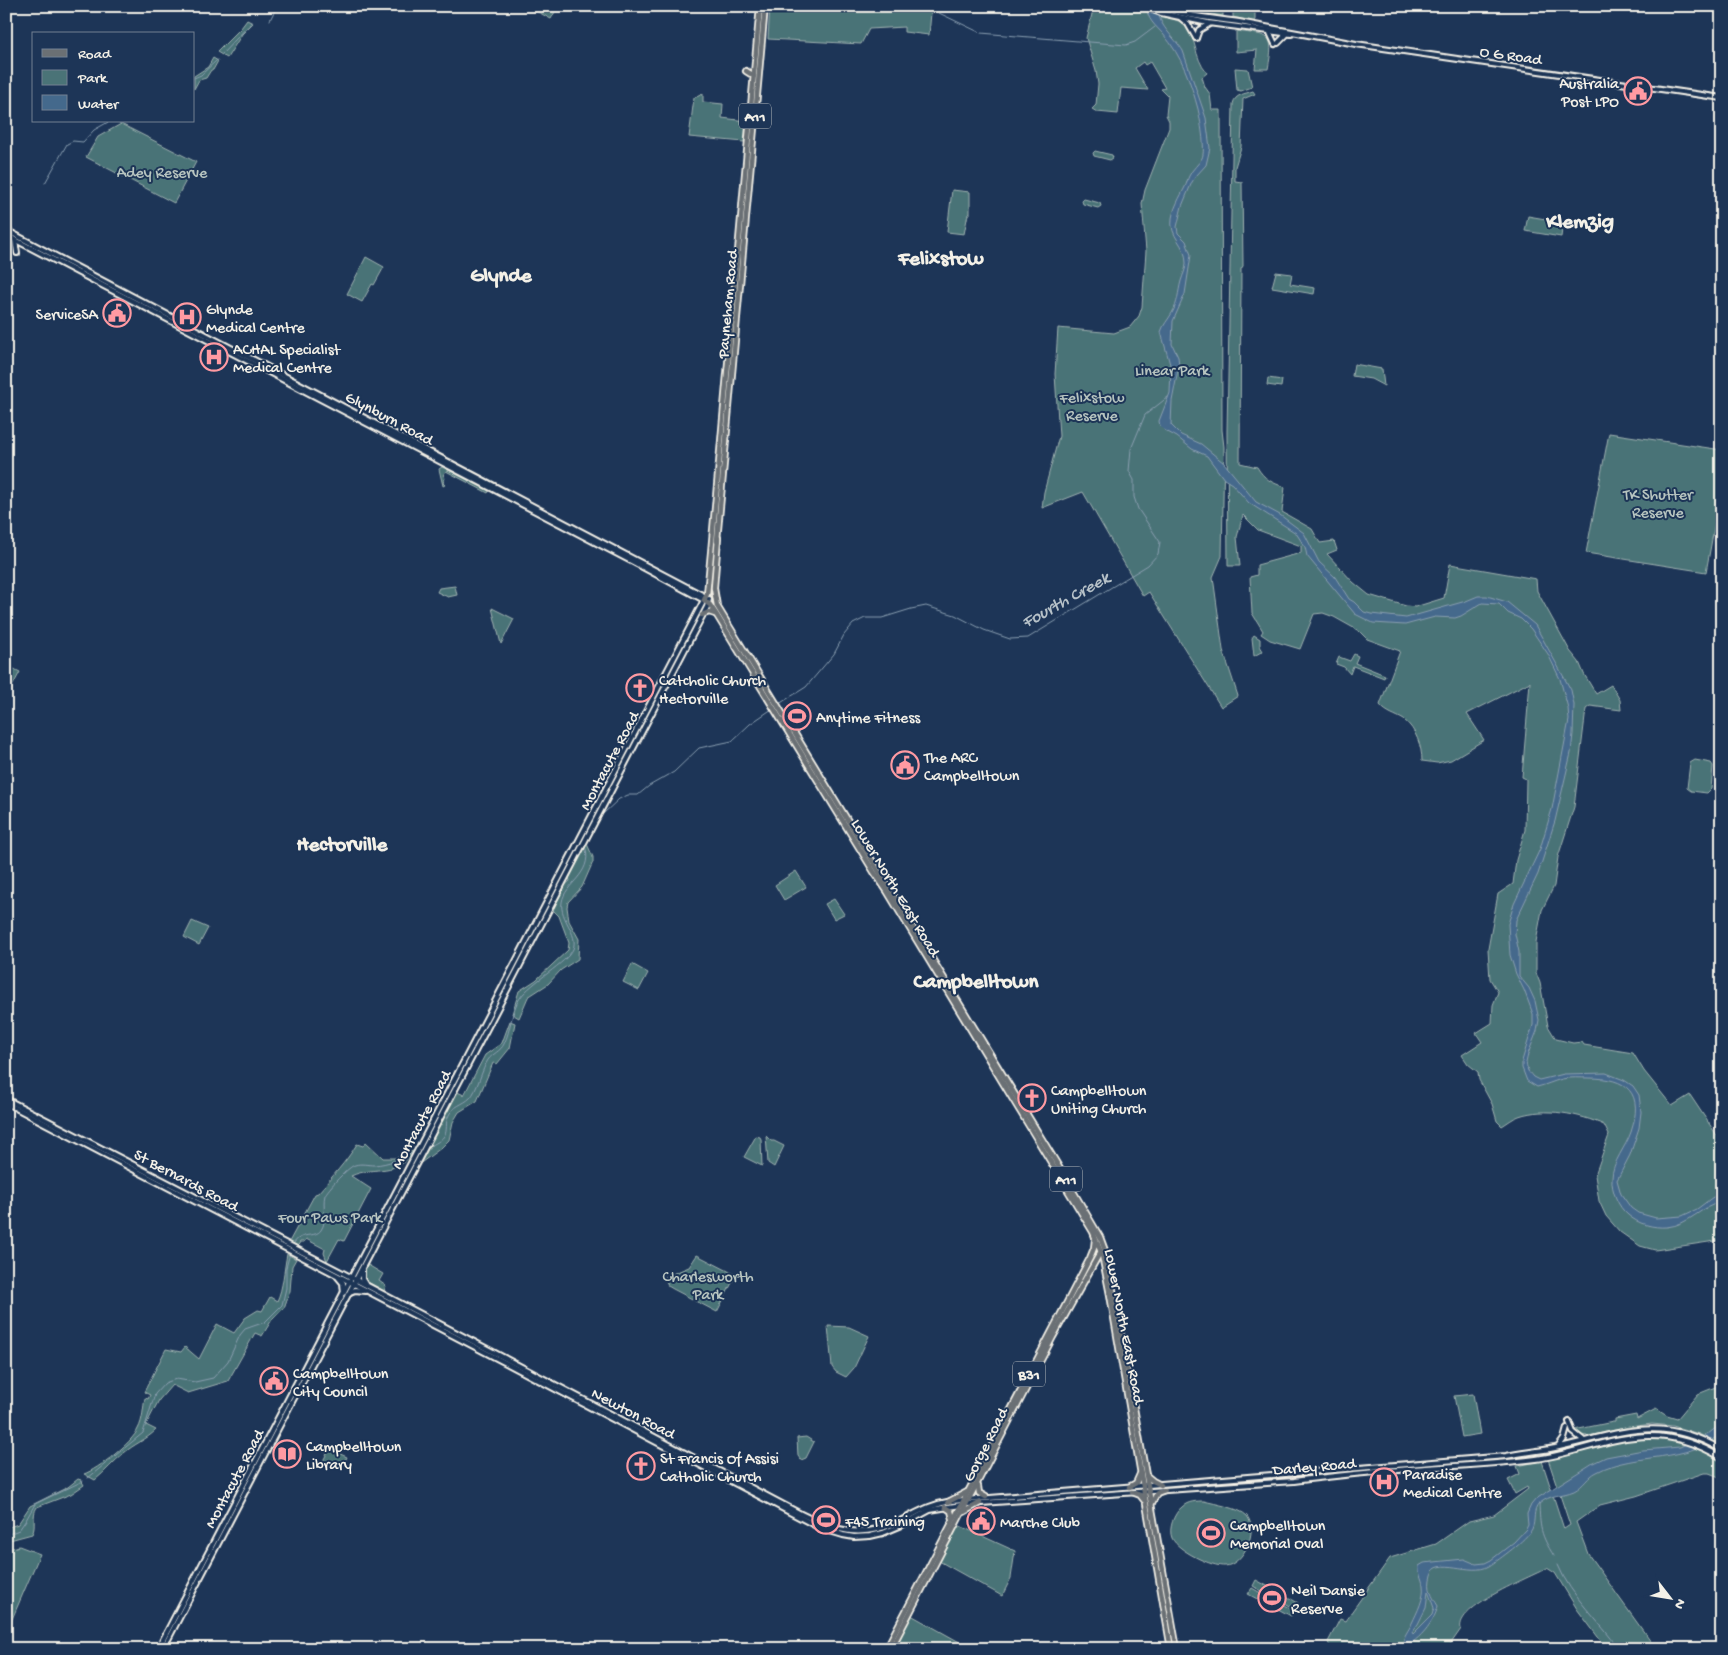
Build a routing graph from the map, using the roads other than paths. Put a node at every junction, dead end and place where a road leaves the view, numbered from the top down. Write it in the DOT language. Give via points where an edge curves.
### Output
graph roads {
  1 [pos="760,6"];
  2 [pos="765,6"];
  3 [pos="1142,6"];
  4 [pos="1156,6"];
  5 [pos="1162,11"];
  6 [pos="1180,17"];
  7 [pos="1196,18"];
  8 [pos="1210,24"];
  9 [pos="1270,33"];
  10 [pos="1296,34"];
  11 [pos="1286,35"];
  12 [pos="760,57"];
  13 [pos="755,66"];
  14 [pos="746,71"];
  15 [pos="759,72"];
  16 [pos="754,76"];
  17 [pos="757,93"];
  18 [pos="1722,98"];
  19 [pos="752,101"];
  20 [pos="6,230"];
  21 [pos="6,235"];
  22 [pos="15,240"];
  23 [pos="17,253"];
  24 [pos="96,277"];
  25 [pos="104,287"];
  26 [pos="722,489"];
  27 [pos="716,494"];
  28 [pos="721,498"];
  29 [pos="718,538"];
  30 [pos="708,586"];
  31 [pos="692,589"];
  32 [pos="695,595"];
  33 [pos="707,600"];
  34 [pos="717,606"];
  35 [pos="700,614"];
  36 [pos="716,614"];
  37 [pos="776,707"];
  38 [pos="474,1054"];
  39 [pos="467,1056"];
  40 [pos="6,1101"];
  41 [pos="421,1150"];
  42 [pos="1095,1237"];
  43 [pos="291,1248"];
  44 [pos="1103,1250"];
  45 [pos="1090,1258"];
  46 [pos="360,1267"];
  47 [pos="342,1272"];
  48 [pos="337,1275"];
  49 [pos="353,1281"];
  50 [pos="366,1285"];
  51 [pos="367,1291"];
  52 [pos="346,1293"];
  53 [pos="1569,1422"];
  54 [pos="1567,1428"];
  55 [pos="1583,1440"];
  56 [pos="1557,1448"];
  57 [pos="1722,1450"];
  58 [pos="1722,1458"];
  59 [pos="1143,1473"];
  60 [pos="978,1483"];
  61 [pos="1161,1484"];
  62 [pos="1129,1487"];
  63 [pos="1146,1488"];
  64 [pos="1165,1490"];
  65 [pos="969,1491"];
  66 [pos="1132,1492"];
  67 [pos="986,1497"];
  68 [pos="948,1502"];
  69 [pos="966,1502"];
  70 [pos="980,1503"];
  71 [pos="1146,1504"];
  72 [pos="1152,1506"];
  73 [pos="944,1507"];
  74 [pos="963,1512"];
  75 [pos="952,1522"];
  76 [pos="924,1581"];
  77 [pos="912,1608"];
  78 [pos="906,1611"];
  79 [pos="896,1634"];
  80 [pos="158,1649"];
  81 [pos="163,1649"];
  82 [pos="886,1649"];
  83 [pos="891,1649"];
  84 [pos="1171,1649"];
  85 [pos="1177,1649"];
  1 -- 13 [label="main road, Payneham Road / A11"];
  2 -- 12 [label="main road, Payneham Road / A11"];
  3 -- 5 [label="main road, O G Road"];
  4 -- 5 [label="main road, O G Road"];
  5 -- 6 [label="main road, O G Road"];
  5 -- 7 [label="main road, O G Road"];
  6 -- 7 [label="main road, O G Road"];
  6 -- 8 [label="main road" via="1196,38 1203,26"];
  7 -- 8 [label="main road, O G Road"];
  7 -- 10 [label="main road, O G Road"];
  8 -- 9 [label="main road, O G Road"];
  9 -- 11 [label="main road, O G Road"];
  9 -- 11 [label="main road" via="1276,43"];
  10 -- 11 [label="main road, O G Road"];
  10 -- 18 [label="main road, O G Road"];
  12 -- 13 [label="main road"];
  12 -- 15 [label="main road, Payneham Road / A11"];
  13 -- 15 [label="main road"];
  13 -- 16 [label="main road, Payneham Road / A11"];
  14 -- 16 [label="main road"];
  15 -- 17 [label="main road, Payneham Road / A11"];
  16 -- 19 [label="main road, Payneham Road / A11"];
  17 -- 19 [label="main road"];
  17 -- 26 [label="main road, Payneham Road / A11"];
  19 -- 27 [label="main road, Payneham Road / A11"];
  20 -- 24 [label="main road, Glynburn Road"];
  21 -- 22 [label="main road, Glynburn Road"];
  22 -- 23 [label="main road"];
  22 -- 25 [label="main road, Glynburn Road"];
  24 -- 25 [label="main road"];
  24 -- 31 [label="main road, Glynburn Road"];
  25 -- 32 [label="main road, Glynburn Road"];
  26 -- 27 [label="main road"];
  26 -- 28 [label="main road, Payneham Road / A11"];
  27 -- 28 [label="main road"];
  27 -- 30 [label="main road, Payneham Road / A11"];
  28 -- 29 [label="main road, Payneham Road / A11"];
  29 -- 33 [label="main road, Payneham Road"];
  29 -- 34 [label="main road, Lower North East Road / A11" via="714,588"];
  30 -- 31 [label="main road" via="703,591"];
  30 -- 33 [label="main road, Payneham Road / A11"];
  31 -- 33 [label="main road, Glynburn Road"];
  32 -- 33 [label="main road, Glynburn Road"];
  32 -- 35 [label="main road" via="700,602"];
  33 -- 34 [label="main road, Lower North East Road"];
  33 -- 35 [label="main road, Montacute Road"];
  33 -- 36 [label="main road, Lower North East Road / A11"];
  34 -- 37 [label="main road, Lower North East Road / A11"];
  35 -- 36 [label="main road"];
  35 -- 38 [label="main road, Montacute Road"];
  35 -- 39 [label="main road, Montacute Road"];
  36 -- 37 [label="main road, Lower North East Road / A11"];
  37 -- 42 [label="main road, Lower North East Road / A11"];
  37 -- 44 [label="main road, Lower North East Road / A11" via="1053,1157 1096,1230"];
  38 -- 39 [label="main road"];
  38 -- 41 [label="main road, Montacute Road"];
  39 -- 41 [label="main road, Montacute Road"];
  40 -- 43 [label="main road, St Bernards Road"];
  41 -- 46 [label="main road, Montacute Road"];
  42 -- 44 [label="main road, Lower North East Road / A11"];
  42 -- 45 [label="main road, Gorge Road / B31"];
  43 -- 47 [label="main road, St Bernards Road"];
  43 -- 48 [label="main road, St Bernards Road"];
  44 -- 45 [label="main road"];
  44 -- 59 [label="main road, Lower North East Road / A11"];
  44 -- 60 [label="main road, Gorge Road / B31" via="1053,1337"];
  45 -- 65 [label="main road, Gorge Road / B31"];
  46 -- 47 [label="main road"];
  46 -- 49 [label="main road, Montacute Road"];
  46 -- 50 [label="main road"];
  47 -- 49 [label="main road, St Bernards Road"];
  48 -- 49 [label="main road, St Bernards Road"];
  48 -- 52 [label="main road"];
  49 -- 50 [label="main road, Newton Road"];
  49 -- 51 [label="main road, Newton Road"];
  49 -- 52 [label="main road, Montacute Road"];
  50 -- 68 [label="main road, Newton Road" via="822,1524 851,1532 877,1530 928,1506"];
  51 -- 52 [label="main road"];
  51 -- 73 [label="main road, Newton Road" via="827,1532 854,1537 876,1534"];
  52 -- 80 [label="main road, Montacute Road"];
  52 -- 81 [label="main road, Montacute Road"];
  53 -- 55 [label="main road" via="1573,1432"];
  54 -- 56 [label="main road"];
  55 -- 56 [label="main road, Darley Road"];
  55 -- 57 [label="main road, Darley Road" via="1621,1431 1663,1430 1685,1434"];
  56 -- 61 [label="main road, Darley Road" via="1506,1456"];
  58 -- 64 [label="main road, Darley Road" via="1677,1439 1628,1437 1538,1459"];
  59 -- 61 [label="main road"];
  59 -- 62 [label="main road"];
  59 -- 63 [label="main road, Lower North East Road / A11"];
  60 -- 67 [label="main road" via="978,1491"];
  60 -- 69 [label="main road, Gorge Road / B31"];
  61 -- 63 [label="main road, Darley Road"];
  62 -- 63 [label="main road, Darley Road"];
  62 -- 67 [label="main road, Darley Road"];
  63 -- 64 [label="main road, Darley Road"];
  63 -- 66 [label="main road, Darley Road"];
  63 -- 71 [label="main road, Lower North East Road / A11"];
  63 -- 72 [label="main road, Lower North East Road / A11"];
  64 -- 72 [label="main road" via="1155,1495"];
  65 -- 68 [label="main road"];
  65 -- 69 [label="main road, Gorge Road / B31"];
  66 -- 70 [label="main road, Darley Road"];
  66 -- 71 [label="main road" via="1142,1497"];
  67 -- 69 [label="main road, Darley Road"];
  68 -- 69 [label="main road, Newton Road"];
  69 -- 70 [label="main road, Darley Road"];
  69 -- 73 [label="main road, Newton Road"];
  69 -- 74 [label="main road, Gorge Road / B31"];
  69 -- 75 [label="main road, Gorge Road / B31"];
  70 -- 74 [label="main road"];
  71 -- 84 [label="main road, Lower North East Road / A11"];
  72 -- 85 [label="main road, Lower North East Road / A11"];
  73 -- 75 [label="main road" via="952,1513"];
  74 -- 76 [label="main road, Gorge Road / B31"];
  75 -- 76 [label="main road, Gorge Road / B31"];
  76 -- 77 [label="main road, Gorge Road / B31"];
  76 -- 78 [label="main road, Gorge Road / B31"];
  77 -- 78 [label="main road"];
  77 -- 79 [label="main road, Gorge Road / B31"];
  78 -- 79 [label="main road, Gorge Road / B31"];
  79 -- 82 [label="main road, Gorge Road / B31"];
  79 -- 83 [label="main road, Gorge Road / B31"];
}
